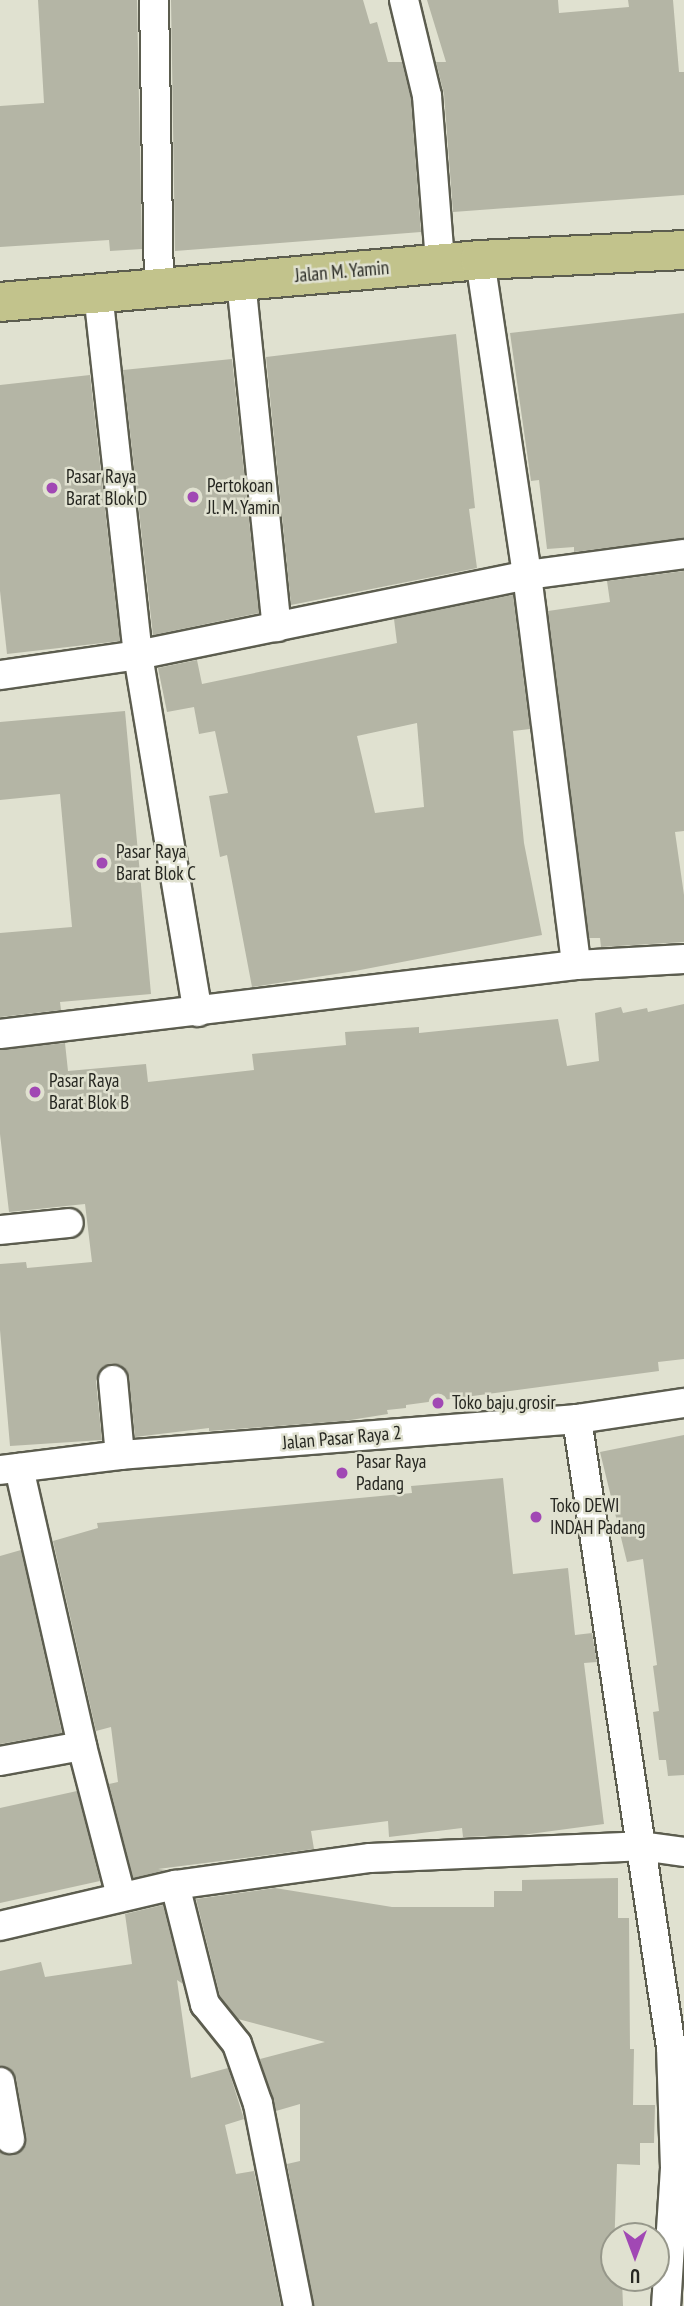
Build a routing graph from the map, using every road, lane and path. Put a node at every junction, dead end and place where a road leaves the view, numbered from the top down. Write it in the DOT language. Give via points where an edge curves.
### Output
graph roads {
  1 [pos="154,0"];
  2 [pos="404,0"];
  3 [pos="684,250"];
  4 [pos="480,260"];
  5 [pos="440,263"];
  6 [pos="241,281"];
  7 [pos="159,288"];
  8 [pos="98,293"];
  9 [pos="0,302"];
  10 [pos="684,554"];
  11 [pos="527,575"];
  12 [pos="278,626"];
  13 [pos="138,655"];
  14 [pos="0,675"];
  15 [pos="684,959"];
  16 [pos="576,965"];
  17 [pos="198,1012"];
  18 [pos="0,1034"];
  19 [pos="69,1223"];
  20 [pos="0,1230"];
  21 [pos="113,1380"];
  22 [pos="684,1403"];
  23 [pos="578,1419"];
  24 [pos="120,1455"];
  25 [pos="9,1469"];
  26 [pos="82,1746"];
  27 [pos="0,1761"];
  28 [pos="641,1846"];
  29 [pos="684,1852"];
  30 [pos="175,1885"];
  31 [pos="121,1896"];
  32 [pos="0,1926"];
  33 [pos="0,2082"];
  34 [pos="10,2139"];
  35 [pos="298,2306"];
  36 [pos="666,2306"];
  1 -- 7 [label="street"];
  2 -- 5 [label="street" via="427,96"];
  3 -- 4 [label="main road, Jalan M. Yamin"];
  4 -- 5 [label="main road, Jalan M. Yamin"];
  4 -- 11 [label="street"];
  5 -- 6 [label="main road, Jalan M. Yamin"];
  6 -- 7 [label="main road, Jalan M. Yamin"];
  6 -- 12 [label="street"];
  7 -- 8 [label="main road, Jalan M. Yamin"];
  8 -- 9 [label="main road, Jalan M. Yamin"];
  8 -- 13 [label="street"];
  10 -- 11 [label="street"];
  11 -- 12 [label="street"];
  11 -- 16 [label="street"];
  12 -- 13 [label="street"];
  13 -- 14 [label="street"];
  13 -- 17 [label="street"];
  15 -- 16 [label="street"];
  16 -- 17 [label="street"];
  17 -- 18 [label="street"];
  19 -- 20 [label="street"];
  21 -- 24 [label="street"];
  22 -- 23 [label="street, Jalan Pasar Raya 2"];
  23 -- 24 [label="street, Jalan Pasar Raya 2"];
  23 -- 28 [label="street"];
  24 -- 25 [label="street, Jalan Pasar Raya 2"];
  25 -- 26 [label="street"];
  26 -- 27 [label="street"];
  26 -- 31 [label="street"];
  28 -- 29 [label="street"];
  28 -- 30 [label="street" via="370,1858"];
  28 -- 36 [label="street" via="671,2047 675,2168"];
  30 -- 31 [label="street"];
  30 -- 35 [label="street" via="205,2004 237,2044 258,2104"];
  31 -- 32 [label="street"];
  33 -- 34 [label="street"];
}
